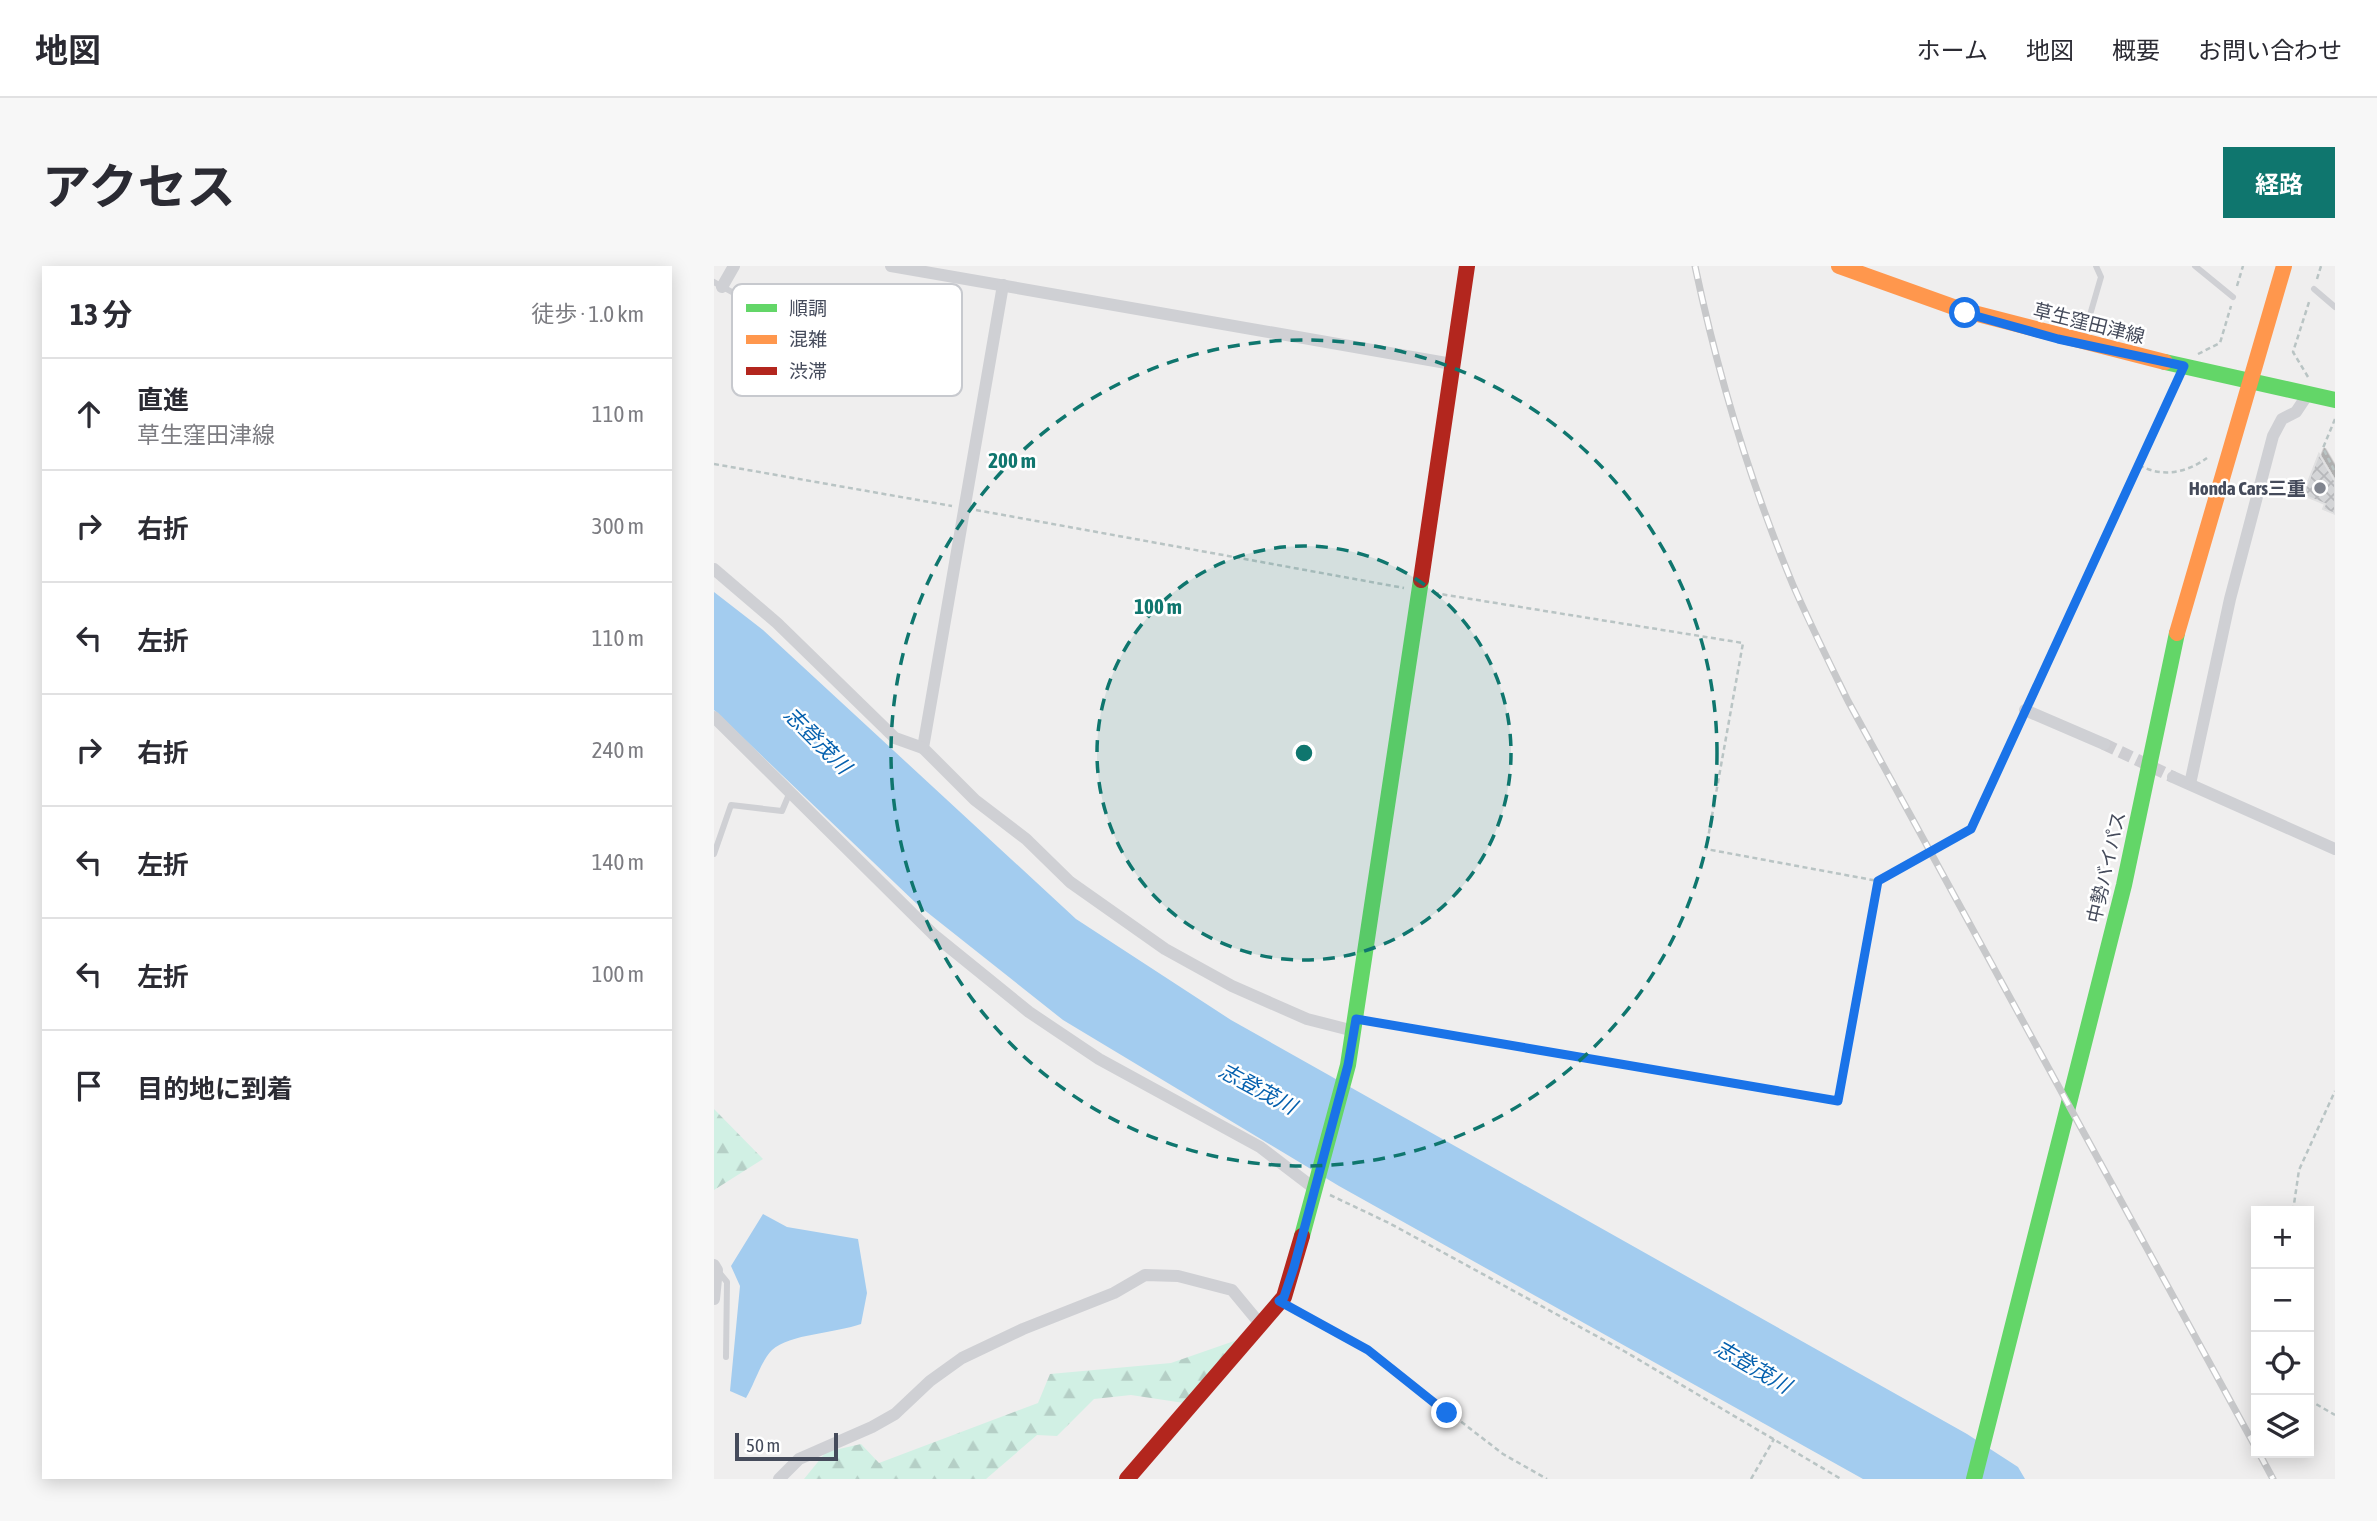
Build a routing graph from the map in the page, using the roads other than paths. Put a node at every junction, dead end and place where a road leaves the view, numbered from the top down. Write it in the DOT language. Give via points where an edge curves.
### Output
graph roads {
  1 [pos="734,266"];
  2 [pos="891,266"];
  3 [pos="1466,266"];
  4 [pos="1839,266"];
  5 [pos="2096,266"];
  6 [pos="2195,266"];
  7 [pos="2284,266"];
  8 [pos="718,285"];
  9 [pos="1003,285"];
  10 [pos="2314,289"];
  11 [pos="2233,297"];
  12 [pos="2335,307"];
  13 [pos="2082,344"];
  14 [pos="1452,364"];
  15 [pos="2249,383"];
  16 [pos="2308,394"];
  17 [pos="2335,400"];
  18 [pos="714,569"];
  19 [pos="2025,710"];
  20 [pos="715,720"];
  21 [pos="2105,744"];
  22 [pos="923,748"];
  23 [pos="2173,777"];
  24 [pos="2190,784"];
  25 [pos="790,792"];
  26 [pos="2335,849"];
  27 [pos="714,854"];
  28 [pos="1355,1025"];
  29 [pos="1315,1185"];
  30 [pos="716,1268"];
  31 [pos="714,1299"];
  32 [pos="1261,1325"];
  33 [pos="726,1357"];
  34 [pos="779,1479"];
  35 [pos="1127,1479"];
  36 [pos="1974,1479"];
  1 -- 8 [label="street"];
  2 -- 9 [label="street"];
  3 -- 14 [label="main road"];
  4 -- 13 [label="main road, 草生窪田津線" via="1965,313"];
  5 -- 13 [label="lane" via="2102,277"];
  6 -- 11 [label="lane"];
  7 -- 15 [label="main road, 中勢バイパス"];
  9 -- 14 [label="street"];
  9 -- 22 [label="street"];
  10 -- 12 [label="lane"];
  13 -- 15 [label="main road, 草生窪田津線"];
  14 -- 28 [label="main road"];
  15 -- 16 [label="main road, 草生窪田津線"];
  15 -- 36 [label="main road, 中勢バイパス" via="2183,605 2117,915"];
  16 -- 17 [label="main road, 草生窪田津線"];
  16 -- 24 [label="street" via="2296,412 2282,419 2273,436 2230,599"];
  18 -- 22 [label="street" via="777,623 895,738"];
  19 -- 21 [label="street"];
  20 -- 25 [label="street"];
  22 -- 28 [label="street" via="1070,882 1165,949 1232,986 1307,1019"];
  23 -- 24 [label="street"];
  24 -- 26 [label="street"];
  25 -- 27 [label="lane" via="782,811 731,805"];
  25 -- 29 [label="street" via="934,935 1029,1012 1099,1059 1260,1147"];
  28 -- 29 [label="main road"];
  29 -- 32 [label="main road" via="1284,1297"];
  30 -- 31 [label="street"];
  30 -- 33 [label="lane" via="727,1282"];
  32 -- 34 [label="street" via="1232,1290 1178,1276 1145,1275 1114,1293 962,1358 895,1413 799,1460"];
  32 -- 35 [label="main road"];
}
